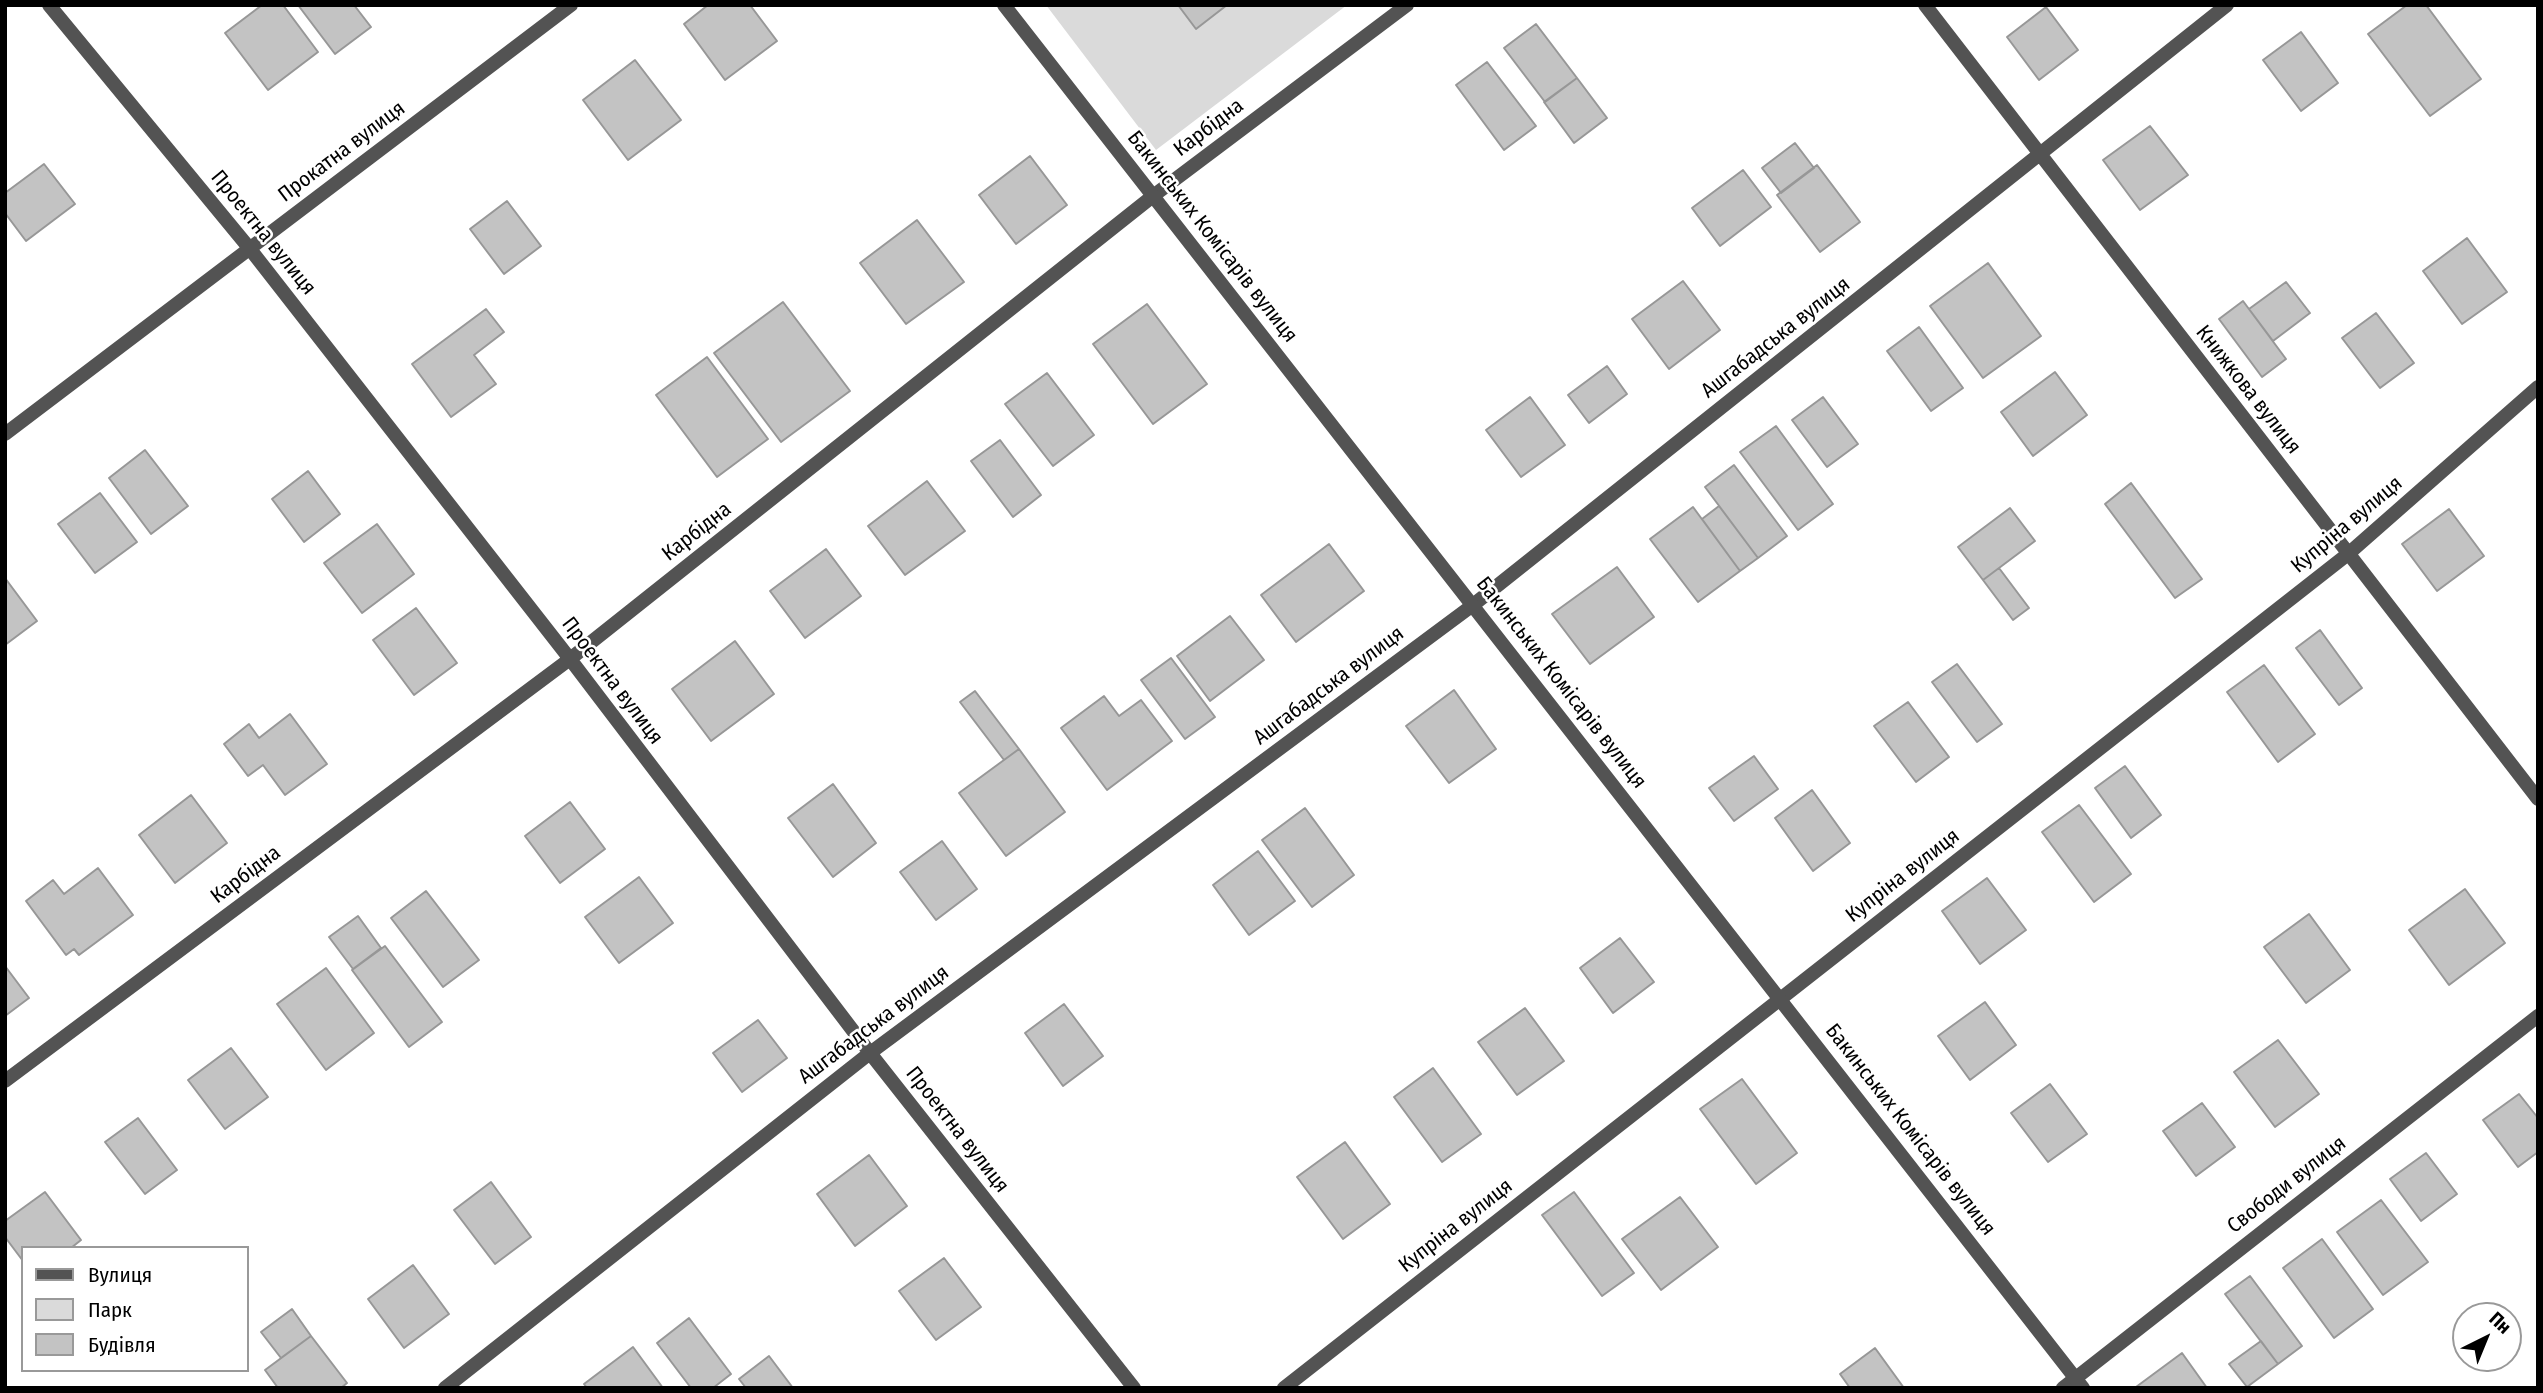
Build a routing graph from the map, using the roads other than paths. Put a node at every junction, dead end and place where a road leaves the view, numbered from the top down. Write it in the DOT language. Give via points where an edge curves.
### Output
graph roads {
  1 [pos="49,5"];
  2 [pos="571,5"];
  3 [pos="1004,5"];
  4 [pos="1407,5"];
  5 [pos="1925,5"];
  6 [pos="2227,5"];
  7 [pos="2040,155"];
  8 [pos="1153,196"];
  9 [pos="250,249"];
  10 [pos="2538,387"];
  11 [pos="5,434"];
  12 [pos="2348,554"];
  13 [pos="1474,606"];
  14 [pos="570,659"];
  15 [pos="2538,799"];
  16 [pos="1780,999"];
  17 [pos="2538,1016"];
  18 [pos="870,1054"];
  19 [pos="5,1081"];
  20 [pos="2080,1383"];
  21 [pos="445,1388"];
  22 [pos="1135,1388"];
  23 [pos="1284,1388"];
  24 [pos="2063,1388"];
  1 -- 9 [label="street, Проектна вулиця"];
  2 -- 9 [label="street, Прокатна вулиця"];
  3 -- 8 [label="street, Бакинських Комісарів вулиця"];
  4 -- 8 [label="street, Карбідна"];
  5 -- 7 [label="street, Книжкова вулиця"];
  6 -- 7 [label="street, Ашгабадська вулиця"];
  7 -- 12 [label="street, Книжкова вулиця"];
  7 -- 13 [label="street, Ашгабадська вулиця"];
  8 -- 13 [label="street, Бакинських Комісарів вулиця"];
  8 -- 14 [label="street, Карбідна"];
  9 -- 11 [label="street, Прокатна вулиця"];
  9 -- 14 [label="street, Проектна вулиця"];
  10 -- 12 [label="street, Купріна вулиця"];
  12 -- 15 [label="street, Книжкова вулиця"];
  12 -- 16 [label="street, Купріна вулиця"];
  13 -- 16 [label="street, Бакинських Комісарів вулиця"];
  13 -- 18 [label="street, Ашгабадська вулиця"];
  14 -- 18 [label="street, Проектна вулиця"];
  14 -- 19 [label="street, Карбідна"];
  16 -- 20 [label="street, Бакинських Комісарів вулиця"];
  16 -- 23 [label="street, Купріна вулиця"];
  17 -- 20 [label="street, Свободи вулиця"];
  18 -- 21 [label="street, Ашгабадська вулиця"];
  18 -- 22 [label="street, Проектна вулиця"];
  20 -- 24 [label="street, Свободи вулиця"];
}
